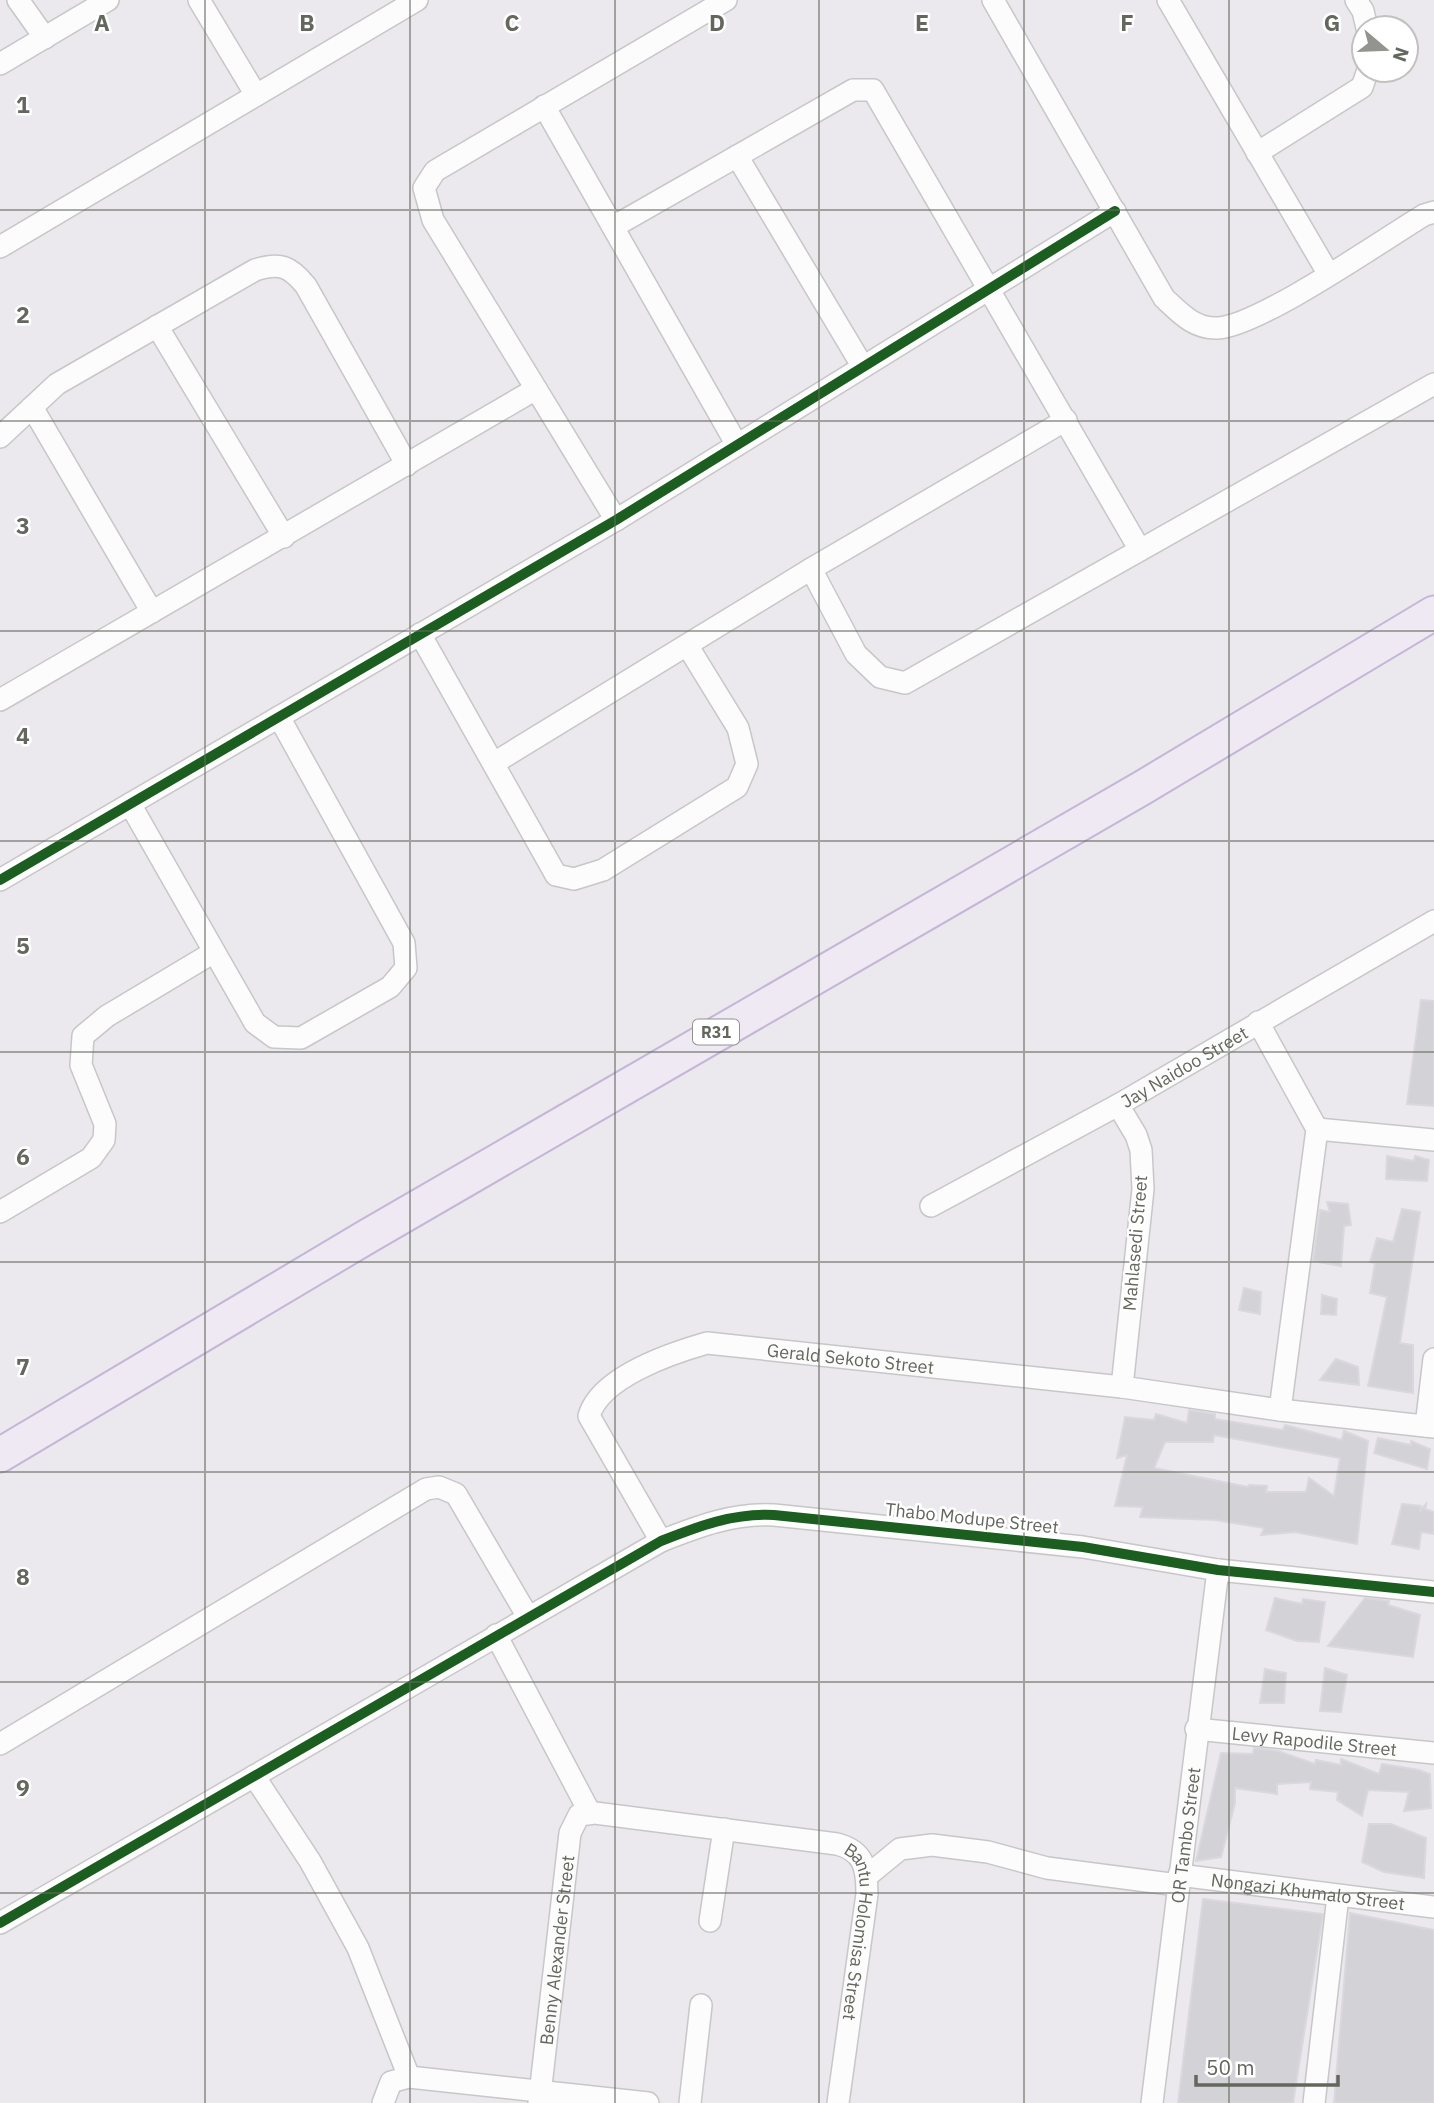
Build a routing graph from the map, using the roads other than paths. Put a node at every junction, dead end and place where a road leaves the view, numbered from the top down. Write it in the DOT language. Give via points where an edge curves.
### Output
graph roads {
  1 [pos="18,0"];
  2 [pos="108,0"];
  3 [pos="199,0"];
  4 [pos="417,0"];
  5 [pos="726,0"];
  6 [pos="993,0"];
  7 [pos="1168,0"];
  8 [pos="45,38"];
  9 [pos="0,64"];
  10 [pos="1363,84"];
  11 [pos="257,95"];
  12 [pos="544,106"];
  13 [pos="1257,153"];
  14 [pos="737,156"];
  15 [pos="1115,211"];
  16 [pos="1434,212"];
  17 [pos="613,226"];
  18 [pos="0,247"];
  19 [pos="1328,274"];
  20 [pos="991,288"];
  21 [pos="158,326"];
  22 [pos="863,367"];
  23 [pos="1434,384"];
  24 [pos="536,389"];
  25 [pos="32,407"];
  26 [pos="1066,420"];
  27 [pos="0,437"];
  28 [pos="737,445"];
  29 [pos="407,466"];
  30 [pos="616,520"];
  31 [pos="284,537"];
  32 [pos="1140,550"];
  33 [pos="811,569"];
  34 [pos="152,612"];
  35 [pos="1434,613"];
  36 [pos="421,634"];
  37 [pos="687,645"];
  38 [pos="0,700"];
  39 [pos="279,717"];
  40 [pos="494,763"];
  41 [pos="130,804"];
  42 [pos="0,880"];
  43 [pos="1434,921"];
  44 [pos="214,952"];
  45 [pos="1258,1022"];
  46 [pos="1118,1105"];
  47 [pos="1317,1129"];
  48 [pos="1434,1140"];
  49 [pos="930,1206"];
  50 [pos="0,1212"];
  51 [pos="1434,1359"];
  52 [pos="1122,1387"];
  53 [pos="1280,1410"];
  54 [pos="1430,1426"];
  55 [pos="0,1455"];
  56 [pos="661,1541"];
  57 [pos="1218,1570"];
  58 [pos="1434,1592"];
  59 [pos="528,1617"];
  60 [pos="496,1635"];
  61 [pos="1196,1728"];
  62 [pos="0,1744"];
  63 [pos="1434,1753"];
  64 [pos="254,1776"];
  65 [pos="592,1813"];
  66 [pos="724,1829"];
  67 [pos="867,1876"];
  68 [pos="1179,1880"];
  69 [pos="1338,1896"];
  70 [pos="1434,1907"];
  71 [pos="710,1921"];
  72 [pos="0,1923"];
  73 [pos="701,2005"];
  74 [pos="409,2077"];
  75 [pos="539,2097"];
  76 [pos="383,2103"];
  77 [pos="648,2103"];
  78 [pos="690,2103"];
  79 [pos="838,2103"];
  80 [pos="1152,2103"];
  81 [pos="1314,2103"];
  1 -- 8 [label="street"];
  2 -- 8 [label="street"];
  3 -- 11 [label="street"];
  4 -- 11 [label="street"];
  5 -- 12 [label="street"];
  6 -- 15 [label="street"];
  7 -- 13 [label="street"];
  8 -- 9 [label="street"];
  10 -- 13 [label="street"];
  11 -- 18 [label="street"];
  12 -- 17 [label="street"];
  12 -- 24 [label="street" via="435,171 424,188 433,220"];
  13 -- 19 [label="street"];
  14 -- 17 [label="street"];
  14 -- 20 [label="street" via="853,90 873,90"];
  14 -- 22 [label="street"];
  15 -- 19 [label="street" via="1164,298 1187,321 1218,328 1262,313"];
  15 -- 20 [label="street"];
  16 -- 19 [label="street"];
  17 -- 28 [label="street"];
  20 -- 22 [label="street"];
  20 -- 26 [label="street"];
  21 -- 25 [label="street" via="57,384"];
  21 -- 29 [label="street" via="254,270 274,264 292,269 306,286"];
  21 -- 31 [label="street"];
  22 -- 28 [label="street"];
  23 -- 32 [label="street"];
  24 -- 29 [label="street"];
  24 -- 30 [label="street"];
  25 -- 27 [label="street"];
  25 -- 34 [label="street"];
  26 -- 32 [label="street"];
  26 -- 33 [label="street"];
  28 -- 30 [label="street"];
  29 -- 31 [label="street"];
  30 -- 36 [label="street"];
  31 -- 34 [label="street"];
  32 -- 33 [label="street" via="905,683 880,677 856,654"];
  33 -- 37 [label="street"];
  34 -- 38 [label="street"];
  35 -- 55 [label="main road, R31"];
  36 -- 39 [label="street"];
  36 -- 40 [label="street"];
  37 -- 40 [label="street"];
  37 -- 40 [label="street" via="738,728 747,764 737,787 603,870 574,879 556,875"];
  39 -- 41 [label="street"];
  39 -- 44 [label="street" via="404,943 406,968 390,988 301,1038 274,1037 255,1023"];
  41 -- 42 [label="street"];
  41 -- 44 [label="street"];
  43 -- 45 [label="street, Jay Naidoo Street"];
  44 -- 50 [label="street" via="107,1016 83,1036 81,1065 105,1124 104,1140 91,1158"];
  45 -- 46 [label="street, Jay Naidoo Street"];
  45 -- 47 [label="street"];
  46 -- 49 [label="street, Jay Naidoo Street"];
  46 -- 52 [label="street, Mahlasedi Street" via="1141,1150 1143,1189"];
  47 -- 48 [label="street"];
  47 -- 53 [label="street"];
  51 -- 54 [label="street"];
  52 -- 53 [label="street, Gerald Sekoto Street"];
  52 -- 56 [label="street, Gerald Sekoto Street" via="727,1343 681,1351 623,1377 596,1402 589,1416"];
  53 -- 54 [label="street, Gerald Sekoto Street"];
  56 -- 57 [label="street, Thabo Modupe Street" via="713,1520 774,1514 1083,1547"];
  56 -- 59 [label="street, Thabo Modupe Street"];
  57 -- 58 [label="street, Thabo Modupe Street"];
  57 -- 61 [label="street, OR Tambo Street"];
  59 -- 60 [label="street, Thabo Modupe Street"];
  59 -- 62 [label="street" via="456,1494 439,1487 426,1489"];
  60 -- 64 [label="street, Thabo Modupe Street"];
  60 -- 65 [label="street"];
  61 -- 63 [label="street, Levy Rapodile Street"];
  61 -- 68 [label="street, OR Tambo Street"];
  64 -- 72 [label="street, Thabo Modupe Street"];
  64 -- 74 [label="street" via="310,1861 358,1948"];
  65 -- 66 [label="street, Bantu Holomisa Street"];
  65 -- 75 [label="street, Benny Alexander Street" via="576,1818 570,1833"];
  66 -- 67 [label="street, Bantu Holomisa Street" via="850,1847 859,1854"];
  66 -- 71 [label="street"];
  67 -- 68 [label="street, Nongazi Khumalo Street" via="900,1849 932,1845 988,1852 1047,1868"];
  67 -- 79 [label="street, Bantu Holomisa Street"];
  68 -- 69 [label="street, Nongazi Khumalo Street"];
  68 -- 80 [label="street, OR Tambo Street"];
  69 -- 70 [label="street, Nongazi Khumalo Street"];
  69 -- 81 [label="street"];
  73 -- 78 [label="street"];
  74 -- 75 [label="street"];
  74 -- 76 [label="street" via="391,2082"];
  75 -- 77 [label="street"];
}
